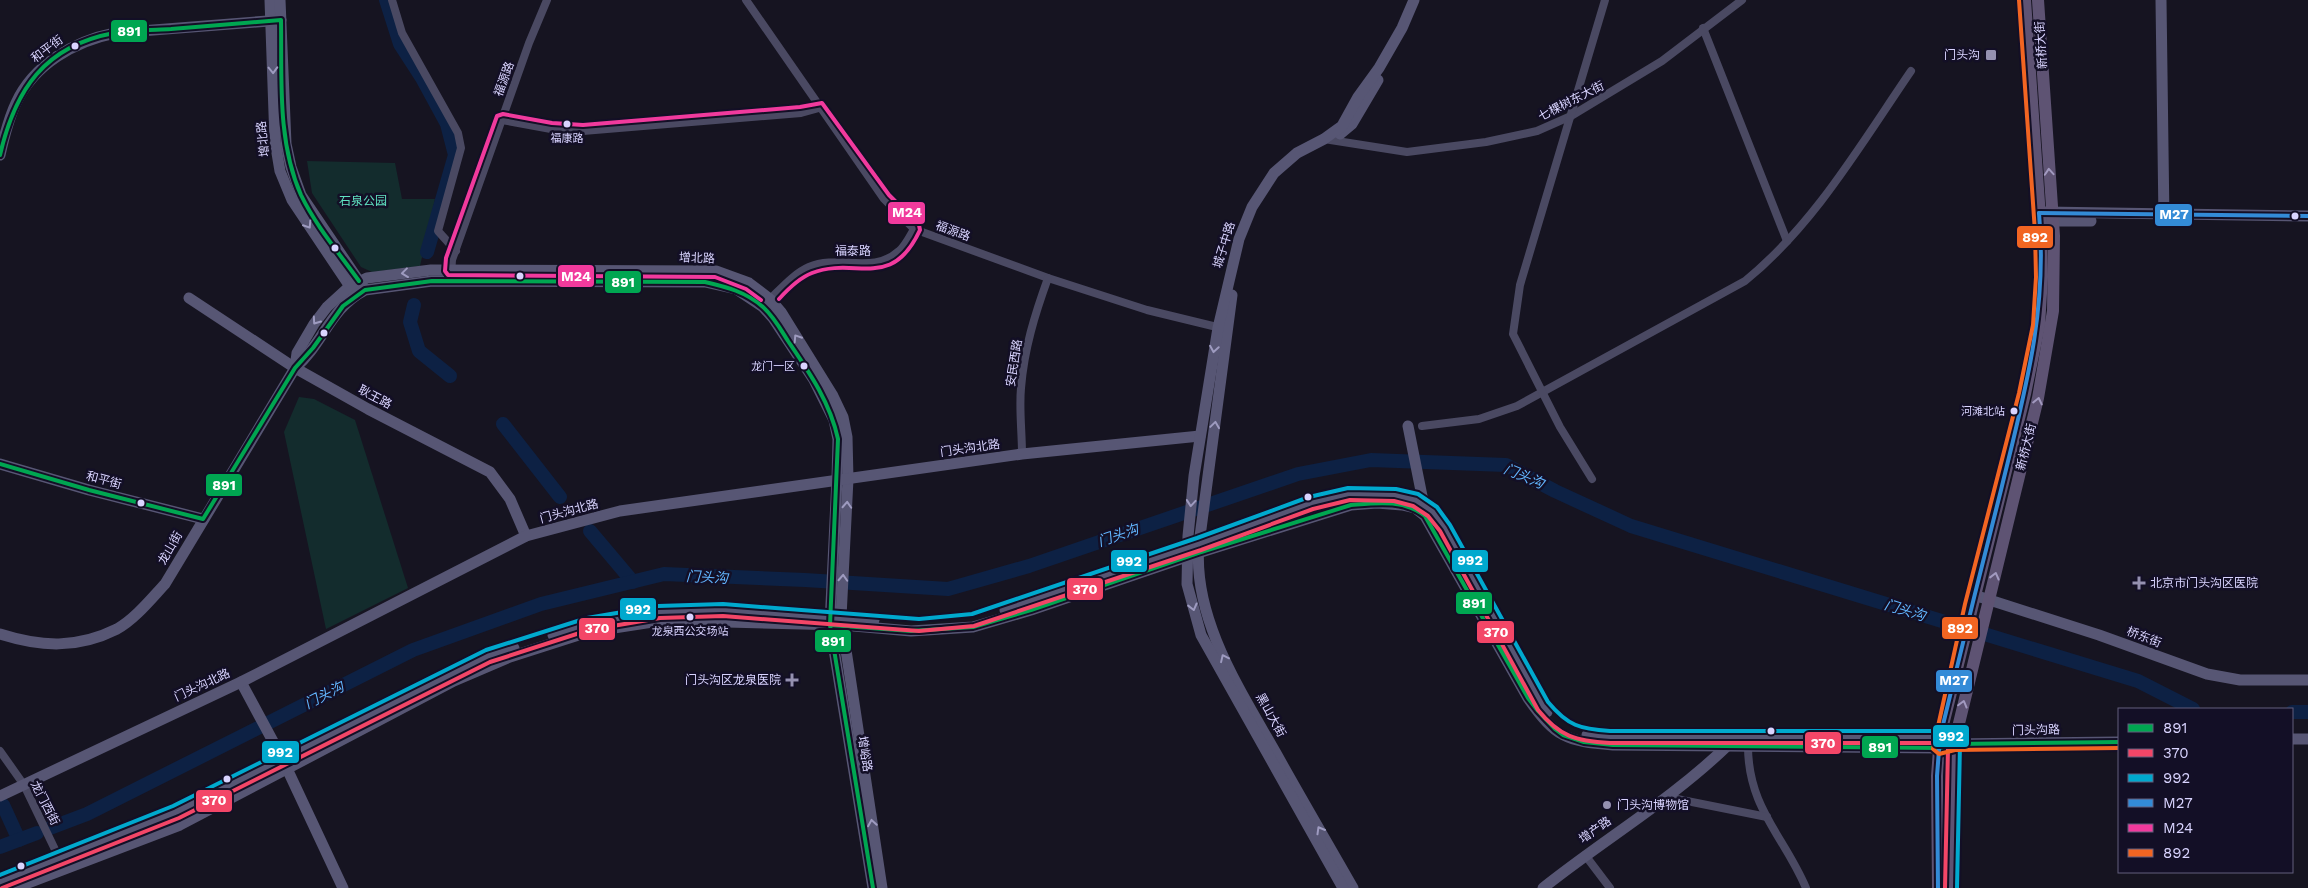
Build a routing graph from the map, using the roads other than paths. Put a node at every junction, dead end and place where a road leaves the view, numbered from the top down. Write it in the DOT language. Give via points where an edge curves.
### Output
graph roads {
  1 [pos="270,0"];
  2 [pos="280,0"];
  3 [pos="392,0"];
  4 [pos="547,0"];
  5 [pos="746,0"];
  6 [pos="1414,0"];
  7 [pos="1422,0"];
  8 [pos="1606,0"];
  9 [pos="1742,0"];
  10 [pos="2025,0"];
  11 [pos="2038,0"];
  12 [pos="2161,0"];
  13 [pos="276,20"];
  14 [pos="1703,28"];
  15 [pos="1911,72"];
  16 [pos="819,108"];
  17 [pos="1571,116"];
  18 [pos="502,120"];
  19 [pos="1328,140"];
  20 [pos="0,155"];
  21 [pos="2046,216"];
  22 [pos="2308,216"];
  23 [pos="2164,218"];
  24 [pos="2308,222"];
  25 [pos="914,229"];
  26 [pos="1787,241"];
  27 [pos="456,251"];
  28 [pos="452,276"];
  29 [pos="1048,278"];
  30 [pos="357,288"];
  31 [pos="189,298"];
  32 [pos="766,303"];
  33 [pos="1223,328"];
  34 [pos="295,368"];
  35 [pos="1542,390"];
  36 [pos="1408,426"];
  37 [pos="1422,426"];
  38 [pos="1200,436"];
  39 [pos="1022,454"];
  40 [pos="0,464"];
  41 [pos="842,479"];
  42 [pos="1592,479"];
  43 [pos="1421,508"];
  44 [pos="203,519"];
  45 [pos="526,536"];
  46 [pos="1193,551"];
  47 [pos="1974,595"];
  48 [pos="1989,600"];
  49 [pos="836,621"];
  50 [pos="0,634"];
  51 [pos="2308,680"];
  52 [pos="241,682"];
  53 [pos="2293,739"];
  54 [pos="2308,739"];
  55 [pos="1726,742"];
  56 [pos="2118,742"];
  57 [pos="1939,743"];
  58 [pos="1954,744"];
  59 [pos="1748,746"];
  60 [pos="0,751"];
  61 [pos="280,754"];
  62 [pos="288,770"];
  63 [pos="24,785"];
  64 [pos="0,796"];
  65 [pos="1668,797"];
  66 [pos="1766,817"];
  67 [pos="1584,855"];
  68 [pos="60,858"];
  69 [pos="63,869"];
  70 [pos="0,882"];
  71 [pos="15,888"];
  72 [pos="343,888"];
  73 [pos="873,888"];
  74 [pos="882,888"];
  75 [pos="1342,888"];
  76 [pos="1353,888"];
  77 [pos="1543,888"];
  78 [pos="1610,888"];
  79 [pos="1806,888"];
  80 [pos="1938,888"];
  81 [pos="1951,888"];
  1 -- 13 [label="street, 增北路"];
  2 -- 13 [label="street, 增北路"];
  3 -- 27 [label="street" via="402,33 458,133 461,148 438,231"];
  4 -- 18 [label="street, 福源路"];
  5 -- 16 [label="street, 福源路"];
  6 -- 19 [label="street, 城子中路" via="1379,68 1342,126"];
  7 -- 19 [label="street, 城子中路" via="1405,38 1352,124"];
  8 -- 17 [label="street"];
  9 -- 14 [label="street, 七棵树东大街"];
  10 -- 21 [label="main road, 新桥大街"];
  21 -- 11 [label="main road, 新桥大街, one-way"];
  12 -- 23 [label="street"];
  13 -- 20 [label="street, 和平街" via="115,33 94,37 75,46 50,62 27,85 9,119"];
  13 -- 30 [label="street, 增北路" via="275,141 280,171 292,200"];
  14 -- 17 [label="street, 七棵树东大街" via="1662,61"];
  14 -- 26 [label="street"];
  15 -- 26 [label="street" via="1820,203"];
  16 -- 18 [label="street" via="801,113 583,130 551,129"];
  16 -- 25 [label="street, 福源路" via="884,199"];
  17 -- 19 [label="street, 七棵树东大街" via="1537,131 1486,142 1407,152"];
  17 -- 35 [label="street" via="1520,285 1515,315 1513,334"];
  18 -- 27 [label="street, 福源路"];
  19 -- 33 [label="street, 城子中路" via="1297,153 1274,173 1252,207 1239,239"];
  21 -- 23 [label="street"];
  21 -- 47 [label="main road, 新桥大街" via="2036,344"];
  48 -- 21 [label="main road, 新桥大街, one-way" via="2050,340 2055,279"];
  22 -- 23 [label="street"];
  23 -- 24 [label="street"];
  25 -- 29 [label="street, 福源路"];
  25 -- 32 [label="street, 福泰路" via="900,250 886,261 868,264 826,262 808,267"];
  26 -- 35 [label="street" via="1771,260 1745,281"];
  27 -- 28 [label="street, 福源路"];
  28 -- 30 [label="street, 增北路" via="431,270"];
  28 -- 32 [label="street, 增北路" via="716,271 749,283"];
  29 -- 33 [label="street, 福源路" via="1147,310"];
  29 -- 39 [label="street, 安民西路" via="1025,354 1020,390"];
  30 -- 34 [label="street, 龙山街" via="333,315 308,356"];
  31 -- 34 [label="street, 耿王路"];
  32 -- 41 [label="street, 增北路" via="814,380 834,420"];
  33 -- 38 [label="street, 城子中路, one-way"];
  46 -- 33 [label="street, 城子中路, one-way" via="1202,526"];
  34 -- 44 [label="street, 龙山街"];
  34 -- 45 [label="street, 耿王路" via="490,472 510,499"];
  35 -- 37 [label="street" via="1516,406 1478,419"];
  35 -- 42 [label="street"];
  36 -- 43 [label="street" via="1422,496"];
  38 -- 39 [label="street, 门头沟北路"];
  38 -- 46 [label="street, 城子中路, one-way" via="1189,530"];
  39 -- 41 [label="street, 门头沟北路"];
  40 -- 44 [label="street, 和平街"];
  41 -- 45 [label="street, 门头沟北路" via="620,510"];
  41 -- 49 [label="street, 增北路"];
  43 -- 46 [label="street" via="1377,503 1351,505"];
  43 -- 55 [label="street, 门头沟路" via="1528,698 1542,719 1558,733 1578,742 1613,745"];
  44 -- 50 [label="street, 龙山街" via="165,584 118,628 63,645 26,642"];
  45 -- 52 [label="street, 门头沟北路"];
  46 -- 49 [label="street" via="1031,610 973,627 912,631"];
  46 -- 75 [label="street, 黑山大街, one-way" via="1188,584 1201,635"];
  76 -- 46 [label="street, 黑山大街, one-way" via="1235,680 1217,641"];
  47 -- 48 [label="street, 桥东街"];
  47 -- 57 [label="main road, 新桥大街"];
  48 -- 51 [label="street, 桥东街" via="2100,635 2207,674 2240,680"];
  58 -- 48 [label="main road, 新桥大街, one-way"];
  49 -- 61 [label="street" via="723,610 659,612 588,624 488,656"];
  49 -- 62 [label="street" via="659,621 588,632 510,657 454,682"];
  49 -- 73 [label="street, 增峪路"];
  74 -- 49 [label="street, 增峪路, one-way"];
  52 -- 61 [label="street"];
  52 -- 63 [label="street, 门头沟北路"];
  53 -- 54 [label="street"];
  55 -- 57 [label="street, 门头沟路"];
  55 -- 59 [label="street, 门头沟路"];
  55 -- 65 [label="street, 增产路"];
  56 -- 58 [label="street, 门头沟路"];
  57 -- 58 [label="street, 门头沟路"];
  57 -- 59 [label="street, 门头沟路"];
  57 -- 80 [label="main road, 新桥大街"];
  58 -- 81 [label="main road, 新桥大街"];
  59 -- 66 [label="street" via="1752,788"];
  60 -- 63 [label="street, 龙门西街"];
  61 -- 62 [label="street"];
  61 -- 68 [label="street" via="176,812"];
  62 -- 69 [label="street" via="180,825"];
  62 -- 72 [label="street"];
  63 -- 64 [label="street, 门头沟北路"];
  63 -- 68 [label="street, 龙门西街"];
  65 -- 66 [label="street"];
  65 -- 67 [label="street, 增产路"];
  66 -- 79 [label="street"];
  67 -- 77 [label="street, 增产路"];
  67 -- 78 [label="street"];
  68 -- 69 [label="street, 龙门西街"];
  68 -- 70 [label="street"];
  69 -- 71 [label="street"];
}
